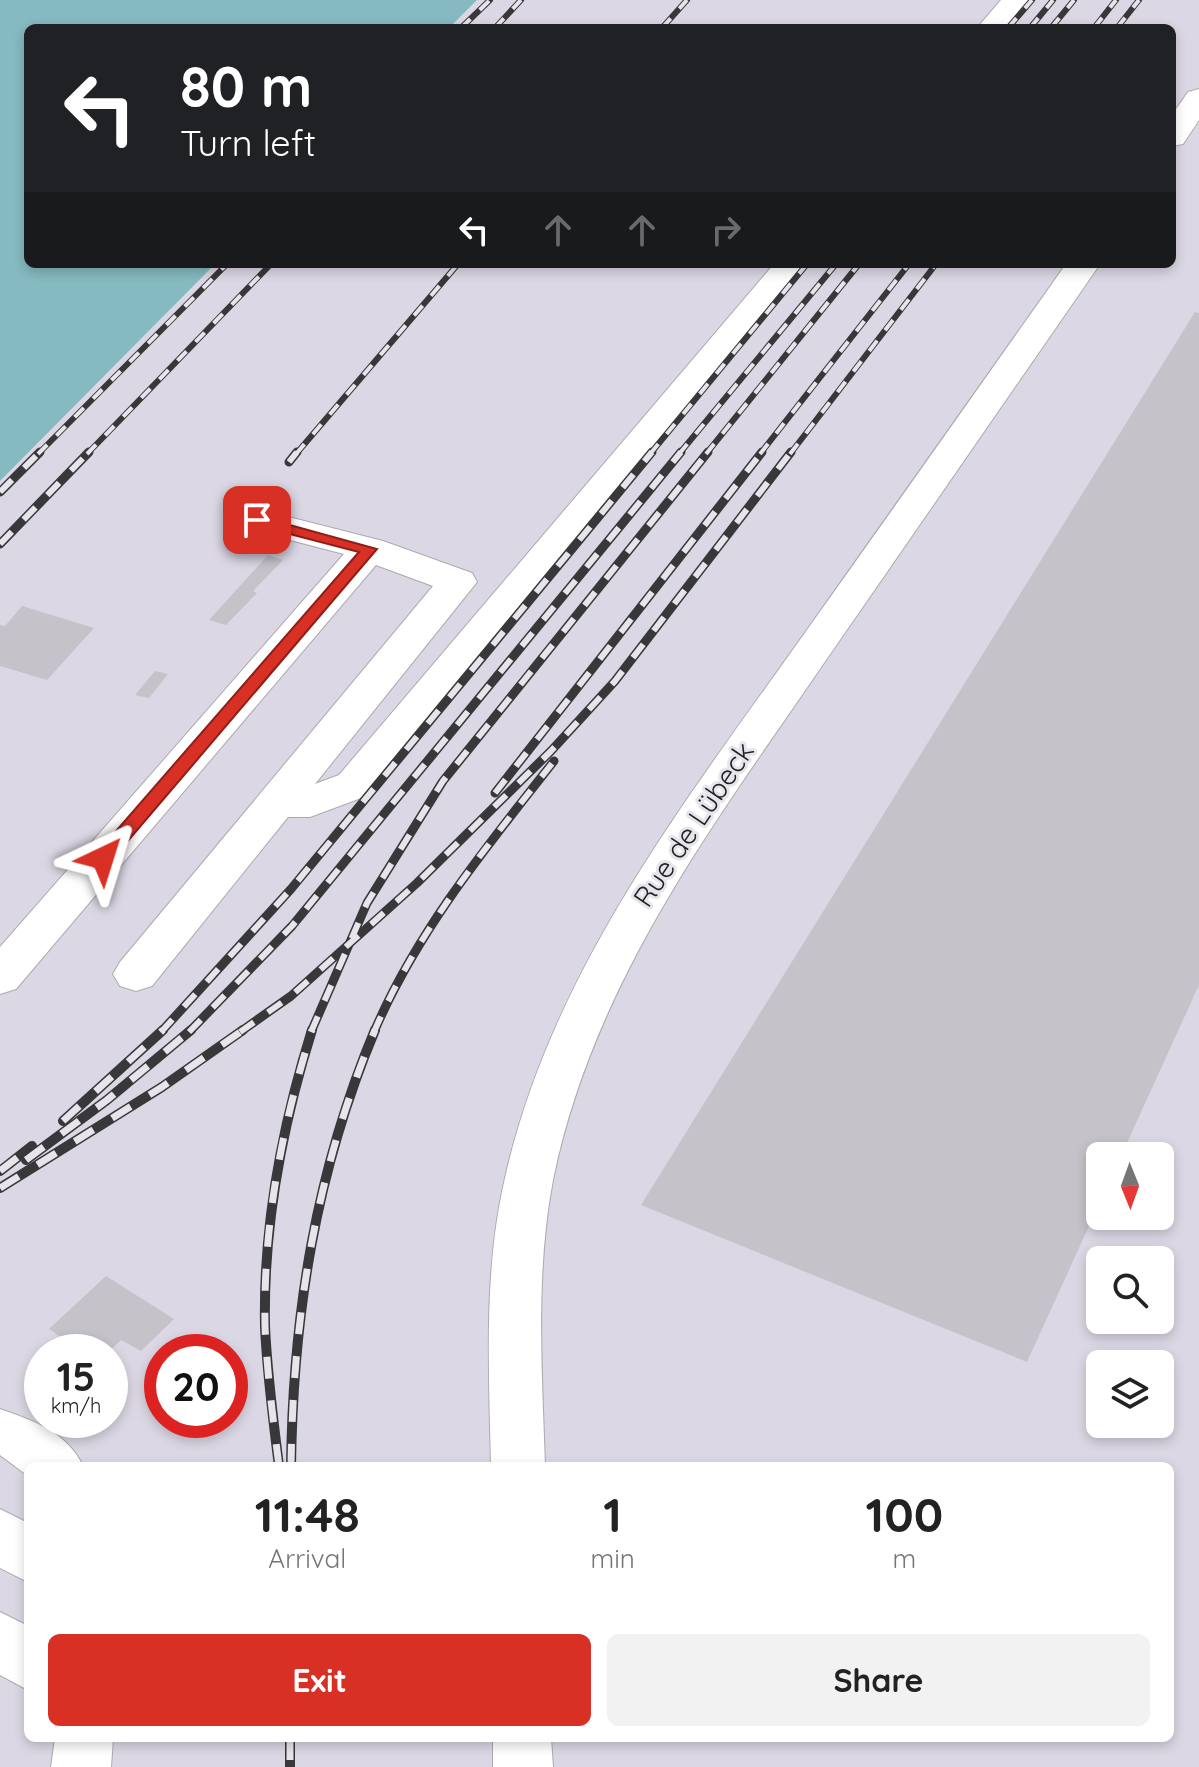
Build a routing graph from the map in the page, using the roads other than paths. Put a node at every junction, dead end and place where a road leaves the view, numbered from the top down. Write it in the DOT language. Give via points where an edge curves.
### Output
graph roads {
  1 [pos="1016,0"];
  2 [pos="995,24"];
  3 [pos="1199,98"];
  4 [pos="1176,131"];
  5 [pos="789,268"];
  6 [pos="1080,268"];
  7 [pos="257,520"];
  8 [pos="369,549"];
  9 [pos="276,803"];
  10 [pos="136,974"];
  11 [pos="0,977"];
  12 [pos="0,1432"];
  13 [pos="51,1462"];
  14 [pos="518,1462"];
  15 [pos="0,1534"];
  16 [pos="24,1554"];
  17 [pos="0,1638"];
  18 [pos="24,1659"];
  19 [pos="84,1742"];
  20 [pos="522,1742"];
  21 [pos="81,1767"];
  22 [pos="523,1767"];
  1 -- 2 [label="main road"];
  3 -- 4 [label="main road"];
  5 -- 9 [label="main road" via="354,785 310,802"];
  6 -- 14 [label="main road, Rue de Lübeck" via="652,880 582,1013 551,1095 519,1239"];
  7 -- 8 [label="main road"];
  8 -- 9 [label="main road" via="458,582"];
  8 -- 11 [label="main road"];
  9 -- 10 [label="main road"];
  12 -- 13 [label="main road" via="23,1440"];
  15 -- 16 [label="main road"];
  17 -- 18 [label="main road"];
  19 -- 21 [label="main road"];
  20 -- 22 [label="main road"];
}
